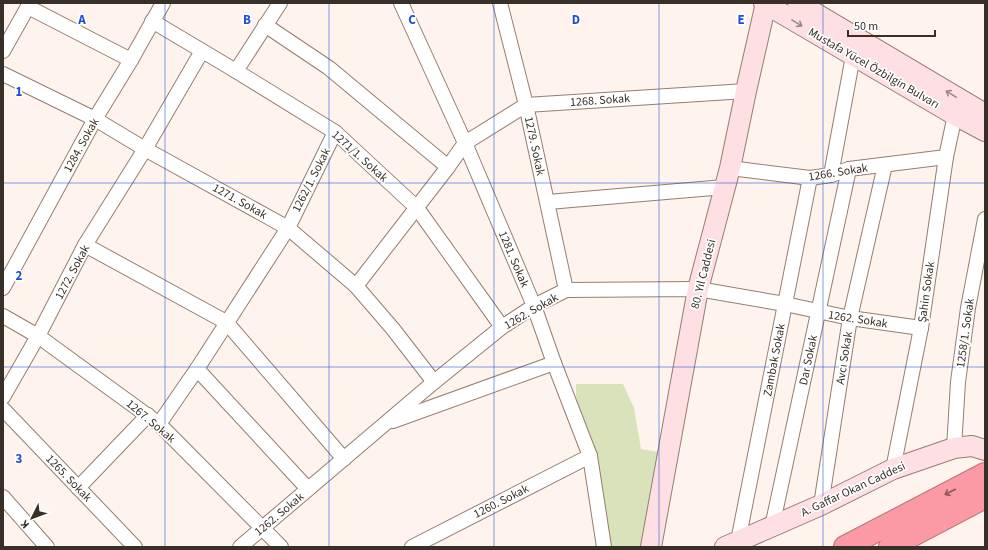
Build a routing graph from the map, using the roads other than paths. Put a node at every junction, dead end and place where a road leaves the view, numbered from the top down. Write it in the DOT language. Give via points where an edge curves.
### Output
graph roads {
  1 [pos="162,3"];
  2 [pos="280,3"];
  3 [pos="401,3"];
  4 [pos="500,3"];
  5 [pos="765,3"];
  6 [pos="798,3"];
  7 [pos="29,5"];
  8 [pos="152,21"];
  9 [pos="265,25"];
  10 [pos="3,51"];
  11 [pos="202,51"];
  12 [pos="853,56"];
  13 [pos="131,60"];
  14 [pos="236,71"];
  15 [pos="3,74"];
  16 [pos="746,90"];
  17 [pos="526,106"];
  18 [pos="985,114"];
  19 [pos="955,115"];
  20 [pos="95,119"];
  21 [pos="985,131"];
  22 [pos="335,132"];
  23 [pos="465,143"];
  24 [pos="145,148"];
  25 [pos="946,157"];
  26 [pos="885,165"];
  27 [pos="448,167"];
  28 [pos="730,168"];
  29 [pos="849,169"];
  30 [pos="831,175"];
  31 [pos="810,178"];
  32 [pos="725,187"];
  33 [pos="548,202"];
  34 [pos="417,208"];
  35 [pos="985,219"];
  36 [pos="288,228"];
  37 [pos="86,245"];
  38 [pos="980,272"];
  39 [pos="356,286"];
  40 [pos="3,288"];
  41 [pos="698,289"];
  42 [pos="566,290"];
  43 [pos="785,304"];
  44 [pos="534,306"];
  45 [pos="819,313"];
  46 [pos="3,316"];
  47 [pos="850,318"];
  48 [pos="226,322"];
  49 [pos="502,327"];
  50 [pos="921,328"];
  51 [pos="38,336"];
  52 [pos="554,363"];
  53 [pos="197,369"];
  54 [pos="434,382"];
  55 [pos="3,397"];
  56 [pos="3,409"];
  57 [pos="148,415"];
  58 [pos="159,424"];
  59 [pos="385,424"];
  60 [pos="954,448"];
  61 [pos="985,450"];
  62 [pos="590,456"];
  63 [pos="344,459"];
  64 [pos="892,469"];
  65 [pos="985,474"];
  66 [pos="78,488"];
  67 [pos="308,489"];
  68 [pos="3,497"];
  69 [pos="985,497"];
  70 [pos="821,505"];
  71 [pos="772,527"];
  72 [pos="262,529"];
  73 [pos="732,544"];
  74 [pos="47,547"];
  75 [pos="135,547"];
  76 [pos="240,547"];
  77 [pos="281,547"];
  78 [pos="412,547"];
  79 [pos="604,547"];
  80 [pos="651,547"];
  81 [pos="845,547"];
  82 [pos="890,547"];
  1 -- 8 [label="street, 1284. Sokak"];
  2 -- 9 [label="street"];
  3 -- 23 [label="street, 1281. Sokak"];
  4 -- 17 [label="street, 1279. Sokak"];
  5 -- 12 [label="street, Mustafa Yücel Özbilgin Bulvarı, one-way"];
  5 -- 16 [label="street, 80. Yıl Caddesi"];
  18 -- 6 [label="street, Mustafa Yücel Özbilgin Bulvarı, one-way"];
  7 -- 10 [label="street"];
  7 -- 13 [label="street"];
  8 -- 11 [label="street, 1271/1. Sokak"];
  8 -- 13 [label="street, 1284. Sokak"];
  9 -- 14 [label="street"];
  9 -- 27 [label="street" via="329,68"];
  11 -- 14 [label="street, 1271/1. Sokak"];
  11 -- 24 [label="street, 1272. Sokak"];
  12 -- 19 [label="street, Mustafa Yücel Özbilgin Bulvarı"];
  12 -- 30 [label="street"];
  13 -- 20 [label="street, 1284. Sokak"];
  14 -- 22 [label="street, 1271/1. Sokak"];
  15 -- 20 [label="street, 1271. Sokak"];
  16 -- 17 [label="street, 1268. Sokak"];
  16 -- 28 [label="street, 80. Yıl Caddesi"];
  17 -- 23 [label="street, 1268. Sokak"];
  17 -- 33 [label="street, 1279. Sokak"];
  19 -- 21 [label="street, Mustafa Yücel Özbilgin Bulvarı"];
  19 -- 25 [label="street, Şahin Sokak"];
  20 -- 24 [label="street, 1271. Sokak"];
  20 -- 40 [label="street, 1284. Sokak"];
  22 -- 34 [label="street, 1271/1. Sokak"];
  22 -- 36 [label="street, 1262/1. Sokak"];
  23 -- 27 [label="street"];
  23 -- 44 [label="street, 1281. Sokak"];
  24 -- 36 [label="street, 1271. Sokak"];
  24 -- 37 [label="street, 1272. Sokak"];
  25 -- 26 [label="street, 1266. Sokak"];
  25 -- 50 [label="street, Şahin Sokak"];
  26 -- 29 [label="street, 1266. Sokak"];
  26 -- 47 [label="street, Avcı Sokak"];
  27 -- 34 [label="street"];
  28 -- 31 [label="street, 1266. Sokak"];
  28 -- 32 [label="street, 80. Yıl Caddesi"];
  29 -- 30 [label="street, 1266. Sokak"];
  29 -- 45 [label="street, Dar Sokak"];
  30 -- 31 [label="street, 1266. Sokak"];
  31 -- 43 [label="street, Zambak Sokak"];
  32 -- 33 [label="street"];
  32 -- 41 [label="street, 80. Yıl Caddesi"];
  33 -- 42 [label="street, 1279. Sokak"];
  34 -- 39 [label="street"];
  34 -- 49 [label="street, 1271/1. Sokak"];
  35 -- 38 [label="street, 1258/1. Sokak"];
  36 -- 39 [label="street, 1271. Sokak"];
  36 -- 48 [label="street, 1262/1. Sokak"];
  37 -- 48 [label="street"];
  37 -- 51 [label="street, 1272. Sokak"];
  38 -- 60 [label="street, 1258/1. Sokak" via="968,308 958,382"];
  39 -- 54 [label="street, 1271. Sokak"];
  41 -- 42 [label="street, 1262. Sokak"];
  41 -- 43 [label="street, 1262. Sokak"];
  41 -- 80 [label="street, 80. Yıl Caddesi"];
  42 -- 44 [label="street, 1262. Sokak"];
  43 -- 45 [label="street, 1262. Sokak"];
  43 -- 73 [label="street, Zambak Sokak"];
  44 -- 49 [label="street, 1262. Sokak"];
  44 -- 52 [label="street, 1281. Sokak"];
  45 -- 47 [label="street, 1262. Sokak"];
  45 -- 71 [label="street, Dar Sokak"];
  46 -- 51 [label="street, 1267. Sokak"];
  47 -- 50 [label="street, 1262. Sokak"];
  47 -- 70 [label="street, Avcı Sokak"];
  48 -- 53 [label="street, 1262/1. Sokak"];
  48 -- 63 [label="street"];
  49 -- 54 [label="street, 1262. Sokak"];
  50 -- 64 [label="street, Şahin Sokak"];
  51 -- 55 [label="street, 1272. Sokak"];
  51 -- 57 [label="street, 1267. Sokak"];
  52 -- 59 [label="street"];
  52 -- 62 [label="street, 1281. Sokak"];
  53 -- 58 [label="street, 1262/1. Sokak"];
  53 -- 67 [label="street"];
  54 -- 59 [label="street, 1262. Sokak"];
  56 -- 66 [label="street, 1265. Sokak"];
  57 -- 58 [label="street, 1267. Sokak"];
  57 -- 66 [label="street"];
  58 -- 72 [label="street, 1267. Sokak"];
  59 -- 63 [label="street, 1262. Sokak"];
  60 -- 61 [label="street, A. Gaffar Okan Caddesi" via="972,446"];
  60 -- 64 [label="street, A. Gaffar Okan Caddesi"];
  62 -- 78 [label="street, 1260. Sokak"];
  62 -- 79 [label="street, 1281. Sokak"];
  63 -- 67 [label="street, 1262. Sokak"];
  64 -- 70 [label="street, A. Gaffar Okan Caddesi"];
  65 -- 81 [label="highway, one-way"];
  66 -- 75 [label="street, 1265. Sokak"];
  67 -- 72 [label="street, 1262. Sokak"];
  68 -- 74 [label="street"];
  69 -- 82 [label="highway"];
  70 -- 71 [label="street, A. Gaffar Okan Caddesi"];
  71 -- 73 [label="street, A. Gaffar Okan Caddesi"];
  72 -- 76 [label="street, 1262. Sokak"];
  72 -- 77 [label="street, 1267. Sokak"];
}
